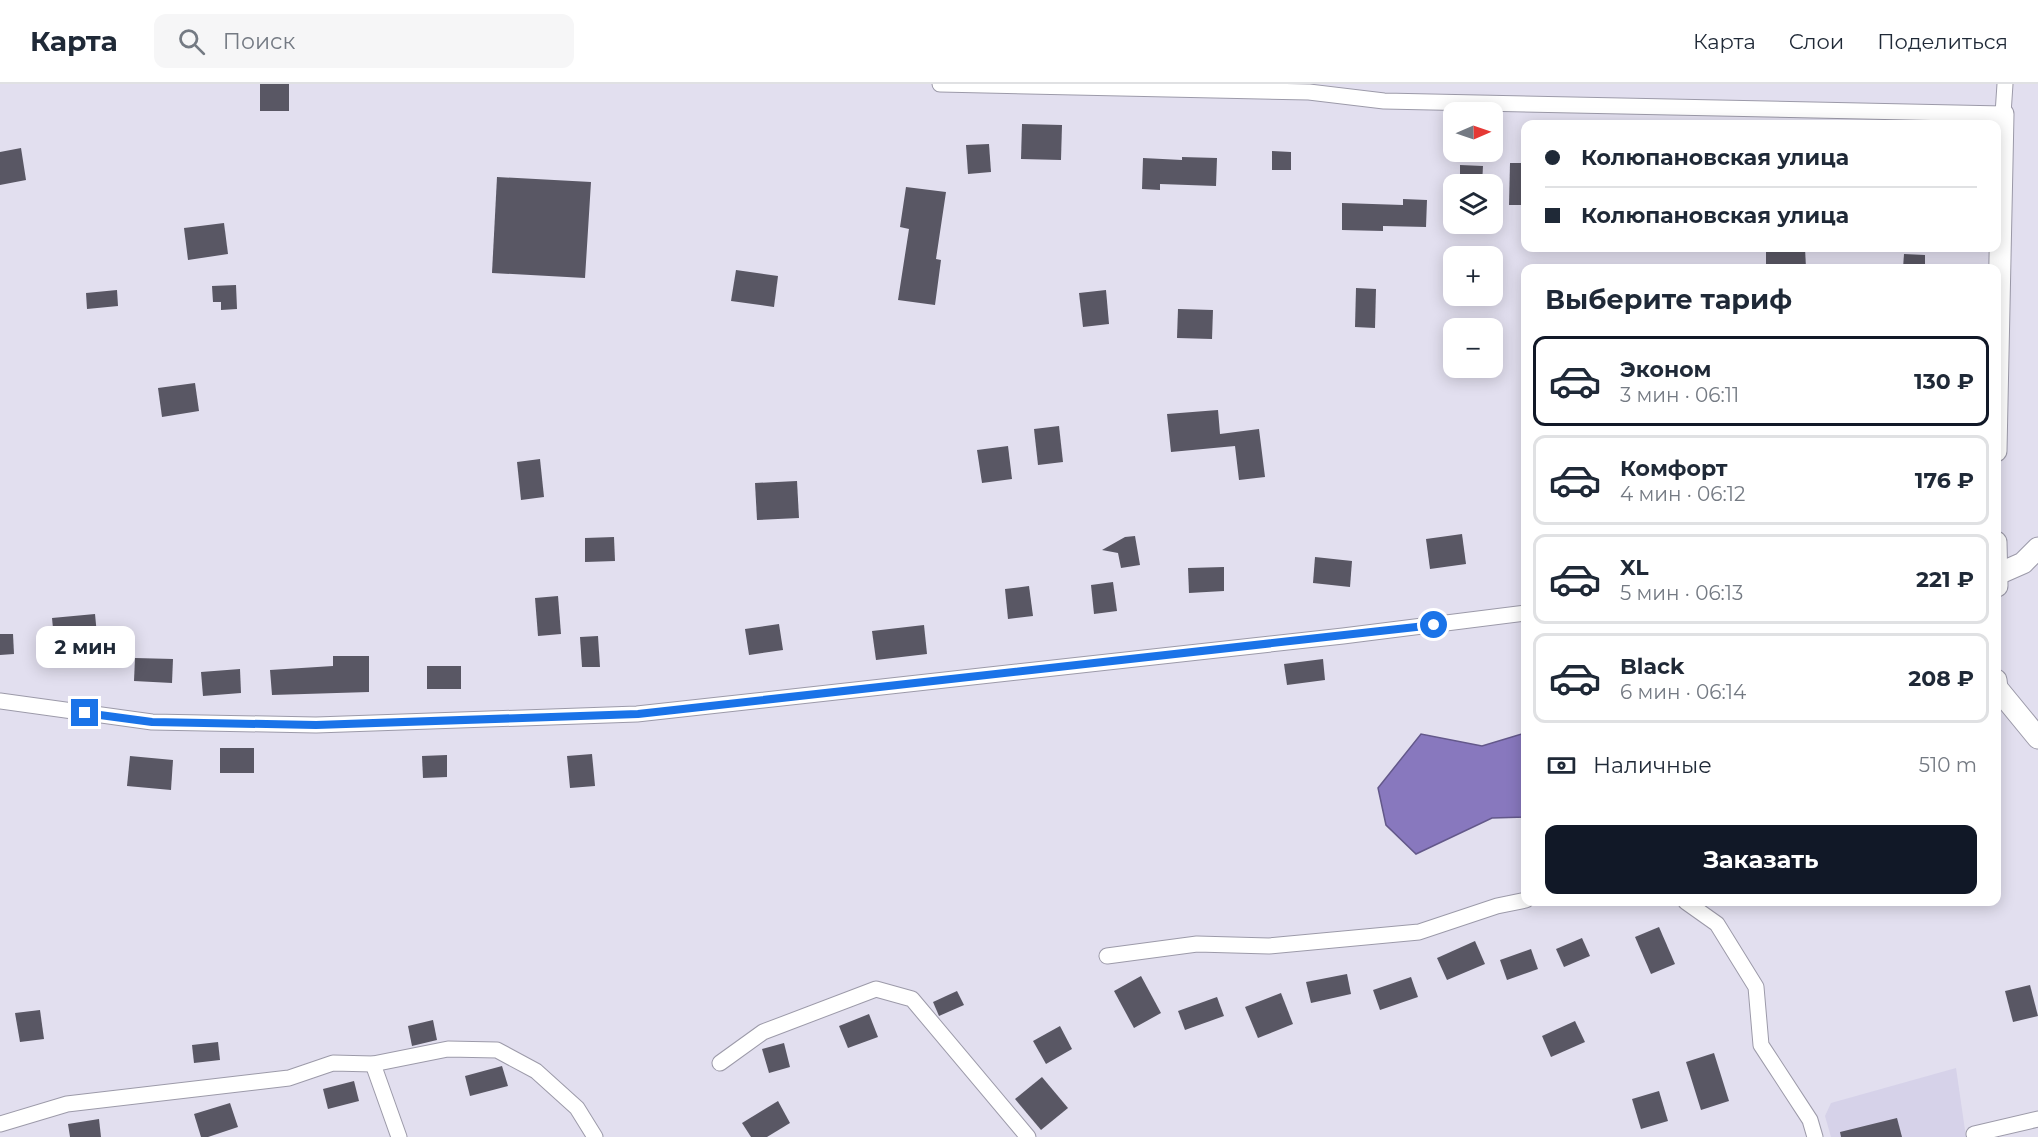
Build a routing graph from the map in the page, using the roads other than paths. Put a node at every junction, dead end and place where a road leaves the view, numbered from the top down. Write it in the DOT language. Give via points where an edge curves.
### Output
graph roads {
  1 [pos="940,84"];
  2 [pos="2005,84"];
  3 [pos="1309,88"];
  4 [pos="2002,114"];
  5 [pos="2001,170"];
  6 [pos="2038,548"];
  7 [pos="2001,577"];
  8 [pos="1521,615"];
  9 [pos="2001,693"];
  10 [pos="0,701"];
  11 [pos="2038,738"];
  12 [pos="1521,901"];
  13 [pos="1692,906"];
  14 [pos="1107,956"];
  15 [pos="720,1063"];
  16 [pos="373,1064"];
  17 [pos="2038,1119"];
  18 [pos="0,1124"];
  19 [pos="399,1137"];
  20 [pos="595,1137"];
  21 [pos="1028,1137"];
  22 [pos="1815,1137"];
  23 [pos="1975,1137"];
  1 -- 3 [label="street"];
  2 -- 4 [label="street"];
  3 -- 4 [label="street" via="1384,101"];
  4 -- 5 [label="street"];
  6 -- 7 [label="street"];
  8 -- 10 [label="street" via="638,714 316,725 152,722"];
  9 -- 11 [label="street"];
  12 -- 14 [label="street" via="1419,932 1269,946 1197,944"];
  13 -- 22 [label="street" via="1717,924 1756,987 1761,1045 1810,1120"];
  15 -- 21 [label="street" via="763,1032 876,989 912,999"];
  16 -- 18 [label="street" via="333,1063 289,1078 67,1104"];
  16 -- 19 [label="street"];
  16 -- 20 [label="street" via="448,1049 497,1050 544,1078 577,1108"];
  17 -- 23 [label="street" via="1974,1134"];
}
